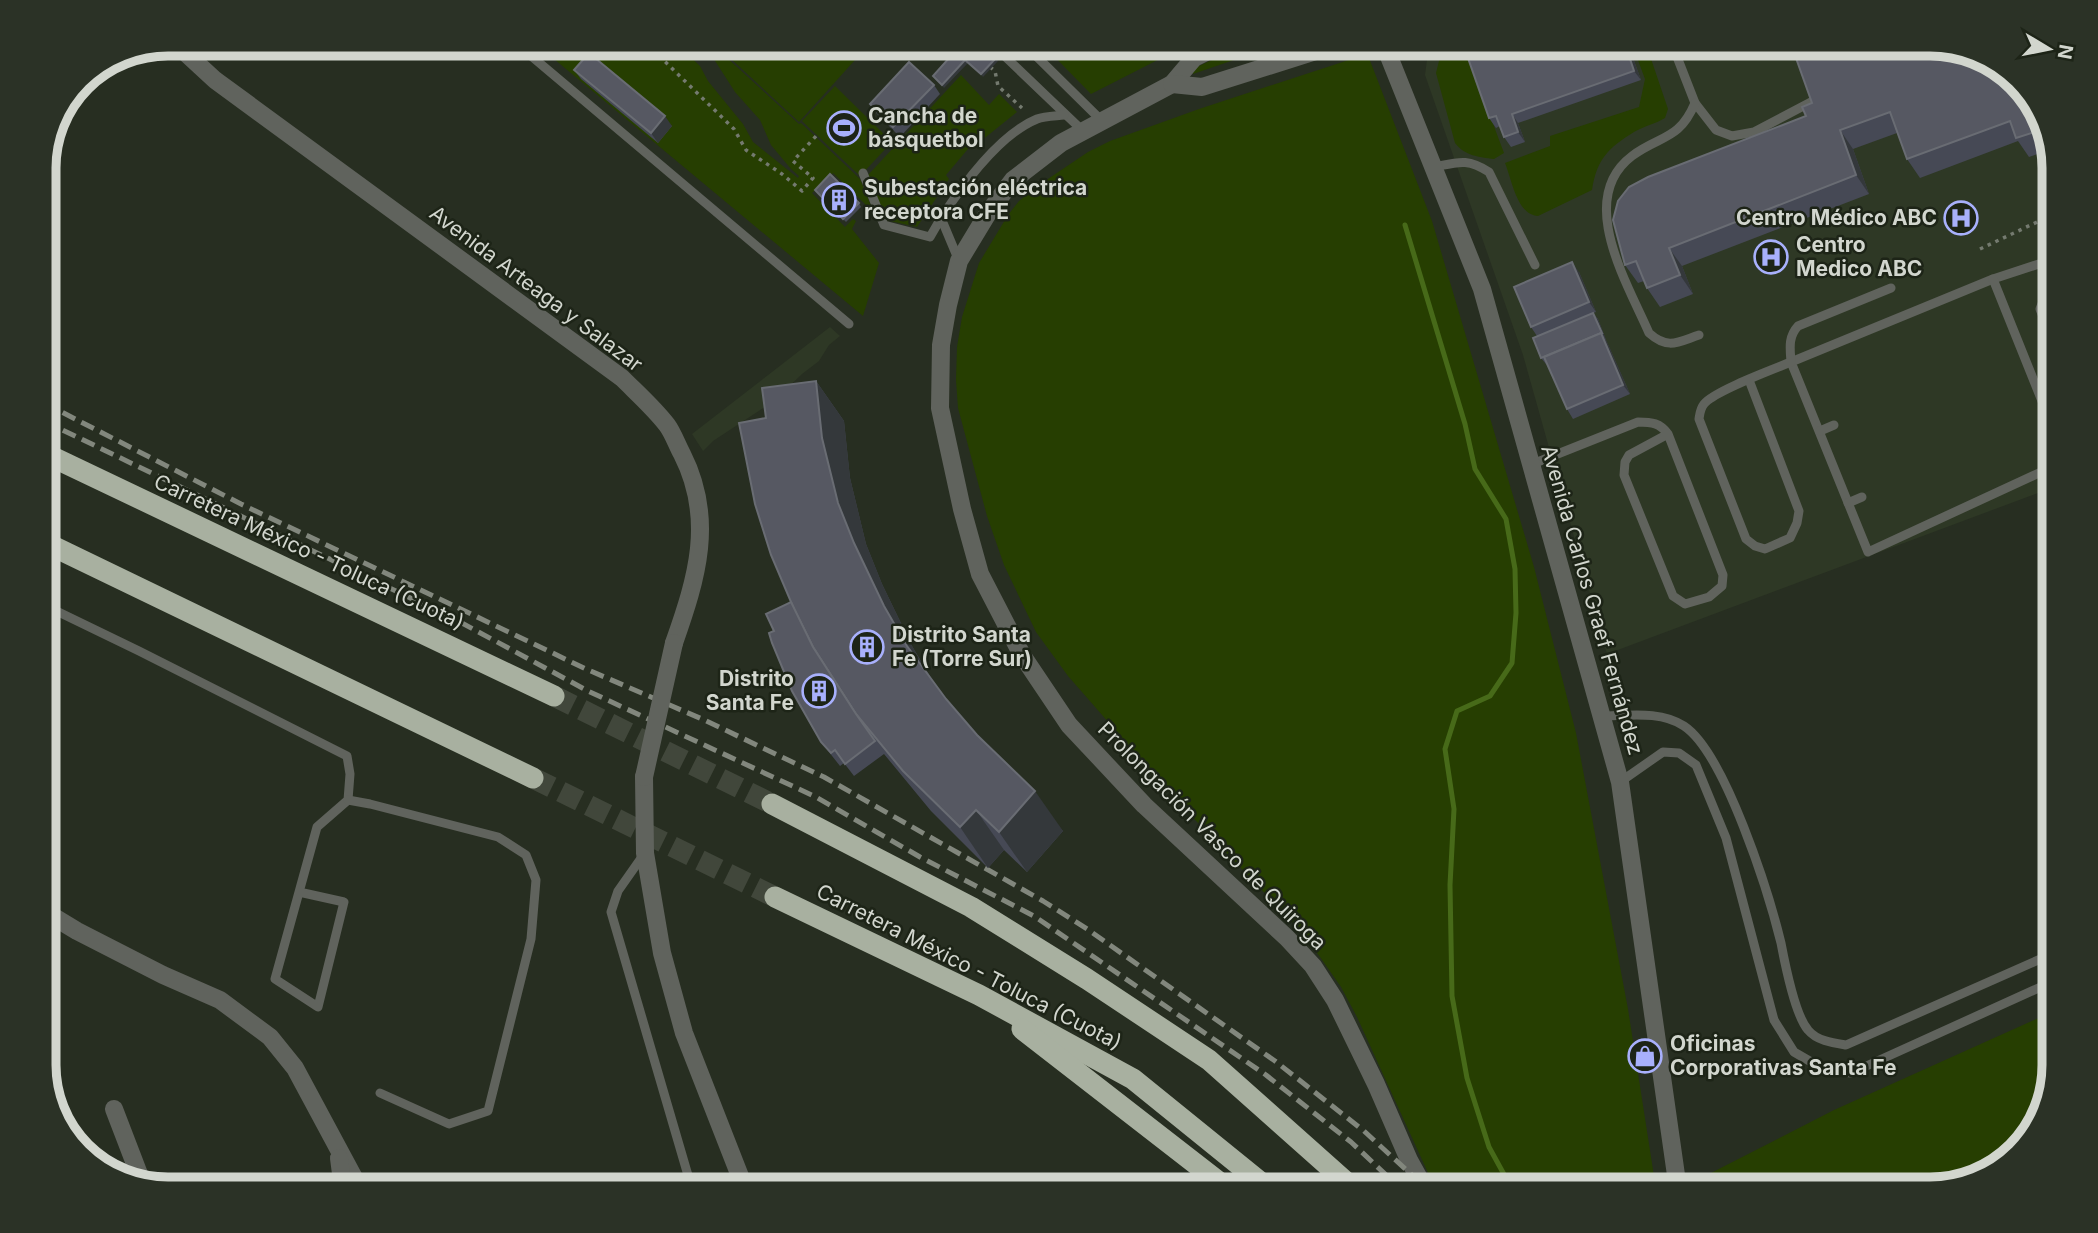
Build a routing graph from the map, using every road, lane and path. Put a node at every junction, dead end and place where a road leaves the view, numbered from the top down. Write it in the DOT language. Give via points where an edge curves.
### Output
graph roads {
  1 [pos="189,56"];
  2 [pos="531,56"];
  3 [pos="659,56"];
  4 [pos="1004,56"];
  5 [pos="1036,56"];
  6 [pos="1198,56"];
  7 [pos="1300,56"];
  8 [pos="1389,56"];
  9 [pos="1677,56"];
  10 [pos="984,61"];
  11 [pos="1172,84"];
  12 [pos="1811,102"];
  13 [pos="1695,103"];
  14 [pos="1021,108"];
  15 [pos="1064,115"];
  16 [pos="1102,121"];
  17 [pos="1083,131"];
  18 [pos="817,135"];
  19 [pos="1434,167"];
  20 [pos="863,173"];
  21 [pos="941,218"];
  22 [pos="2042,220"];
  23 [pos="1980,249"];
  24 [pos="959,261"];
  25 [pos="2042,262"];
  26 [pos="1535,265"];
  27 [pos="1993,279"];
  28 [pos="1891,288"];
  29 [pos="849,324"];
  30 [pos="1699,335"];
  31 [pos="1791,362"];
  32 [pos="1749,380"];
  33 [pos="2042,399"];
  34 [pos="1834,425"];
  35 [pos="1820,431"];
  36 [pos="1668,434"];
  37 [pos="56,459"];
  38 [pos="1530,464"];
  39 [pos="2042,472"];
  40 [pos="1862,497"];
  41 [pos="1849,503"];
  42 [pos="56,548"];
  43 [pos="56,611"];
  44 [pos="554,696"];
  45 [pos="1600,716"];
  46 [pos="533,778"];
  47 [pos="1620,782"];
  48 [pos="348,800"];
  49 [pos="772,804"];
  50 [pos="645,853"];
  51 [pos="299,892"];
  52 [pos="775,897"];
  53 [pos="56,918"];
  54 [pos="2042,958"];
  55 [pos="2042,986"];
  56 [pos="979,995"];
  57 [pos="380,1093"];
  58 [pos="114,1109"];
  59 [pos="338,1147"];
  60 [pos="138,1173"];
  61 [pos="342,1177"];
  62 [pos="354,1177"];
  63 [pos="688,1177"];
  64 [pos="740,1177"];
  65 [pos="1212,1177"];
  66 [pos="1254,1177"];
  67 [pos="1341,1177"];
  68 [pos="1418,1177"];
  69 [pos="1676,1177"];
  1 -- 50 [label="street, Avenida Arteaga y Salazar, bridge" via="215,80 622,378 668,426 690,470 701,511 698,560 644,777"];
  2 -- 29 [label="lane"];
  3 -- 18 [label="path" via="734,129 746,150 802,191 813,178 793,161"];
  4 -- 15 [label="lane"];
  5 -- 16 [label="lane"];
  6 -- 11 [label="street, Prolongación Vasco de Quiroga"];
  7 -- 11 [label="street" via="1202,87"];
  8 -- 19 [label="street, Avenida Carlos Graef Fernández"];
  9 -- 13 [label="lane"];
  10 -- 14 [label="path" via="995,71 998,86"];
  11 -- 16 [label="street, Prolongación Vasco de Quiroga"];
  12 -- 13 [label="lane" via="1754,132 1732,136 1716,130"];
  13 -- 30 [label="lane" via="1687,121 1631,156 1616,173 1606,198 1605,218 1614,252 1649,333 1671,344"];
  15 -- 17 [label="lane"];
  15 -- 21 [label="lane" via="1037,119 1010,137 975,169"];
  16 -- 17 [label="street, Prolongación Vasco de Quiroga"];
  17 -- 24 [label="street, Prolongación Vasco de Quiroga" via="1013,180"];
  19 -- 26 [label="lane" via="1463,161 1489,172"];
  19 -- 38 [label="street, Avenida Carlos Graef Fernández" via="1482,289"];
  20 -- 21 [label="lane" via="884,225 930,237"];
  21 -- 24 [label="lane"];
  22 -- 23 [label="path"];
  24 -- 68 [label="street, Prolongación Vasco de Quiroga" via="941,345 940,408 961,509 986,586 1022,656 1069,725 1144,805 1313,966 1377,1084"];
  25 -- 27 [label="lane"];
  27 -- 31 [label="lane"];
  27 -- 33 [label="lane"];
  28 -- 31 [label="lane" via="1798,326 1792,332"];
  31 -- 32 [label="lane"];
  31 -- 35 [label="lane"];
  32 -- 32 [label="lane" via="1706,401 1699,419 1746,539 1765,548 1790,538 1799,511"];
  34 -- 35 [label="lane"];
  35 -- 41 [label="lane"];
  36 -- 36 [label="lane" via="1723,575 1721,586 1709,597 1685,604 1673,596 1625,475 1629,455"];
  36 -- 38 [label="lane" via="1661,425 1638,422"];
  37 -- 44 [label="highway, Carretera México - Toluca (Cuota)"];
  38 -- 45 [label="street, Avenida Carlos Graef Fernández"];
  39 -- 41 [label="lane" via="1868,552"];
  40 -- 41 [label="lane"];
  42 -- 46 [label="highway"];
  43 -- 48 [label="lane" via="347,757"];
  45 -- 47 [label="street, Avenida Carlos Graef Fernández"];
  45 -- 54 [label="lane" via="1661,716 1685,726 1710,756 1770,900 1794,998 1807,1030 1826,1042 1846,1045"];
  47 -- 55 [label="lane" via="1663,752 1679,753 1696,765 1726,838 1774,1020 1794,1052 1825,1070 1851,1073"];
  47 -- 69 [label="street, Avenida Carlos Graef Fernández"];
  48 -- 51 [label="lane" via="317,827"];
  48 -- 57 [label="lane" via="498,837 526,855 537,880 531,939 488,1111 449,1125"];
  49 -- 67 [label="highway, Carretera México - Toluca (Cuota)" via="971,907 1087,979 1209,1060"];
  50 -- 63 [label="lane" via="618,891 611,912"];
  50 -- 64 [label="street, Avenida Arteaga y Salazar" via="662,953 684,1033"];
  51 -- 51 [label="lane" via="275,979 318,1007 344,902"];
  52 -- 56 [label="highway, Carretera México - Toluca (Cuota)"];
  53 -- 59 [label="street" via="220,1000 270,1037 295,1068"];
  56 -- 65 [label="highway"];
  56 -- 66 [label="highway, Carretera México - Toluca (Cuota)" via="1133,1079"];
  58 -- 60 [label="street"];
  59 -- 61 [label="street"];
  59 -- 62 [label="street"];
}
